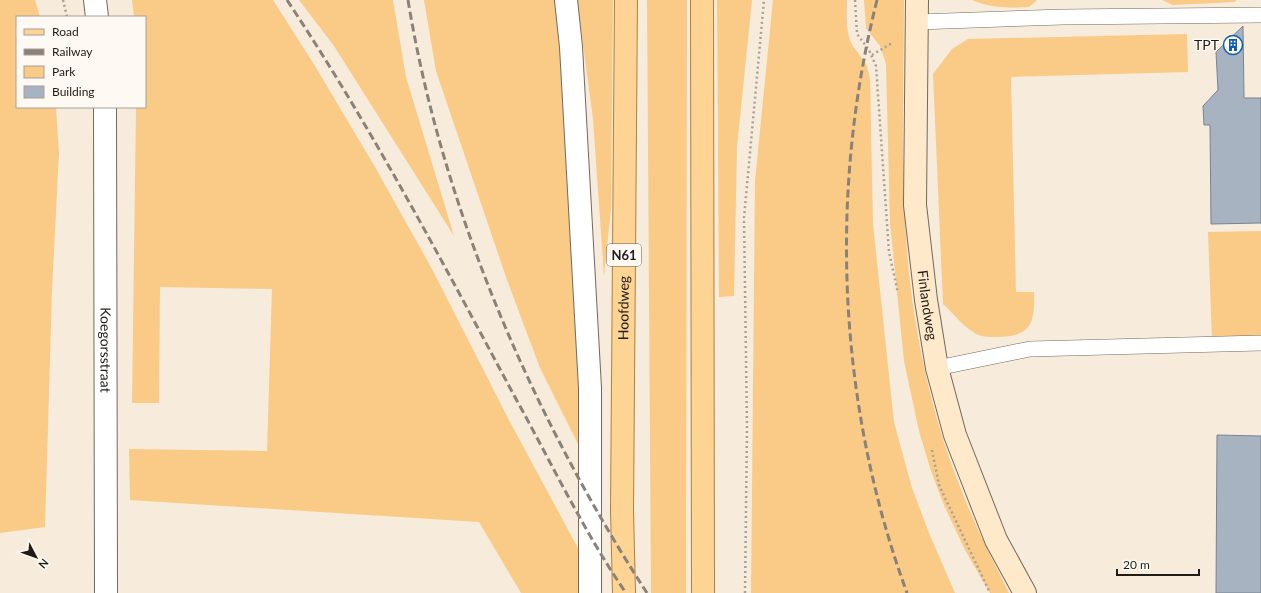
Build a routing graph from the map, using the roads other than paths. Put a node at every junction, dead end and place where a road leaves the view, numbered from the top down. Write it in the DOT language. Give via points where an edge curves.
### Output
graph roads {
  1 [pos="95,0"];
  2 [pos="566,0"];
  3 [pos="626,0"];
  4 [pos="702,0"];
  5 [pos="917,0"];
  6 [pos="1261,15"];
  7 [pos="97,16"];
  8 [pos="917,22"];
  9 [pos="105,108"];
  10 [pos="1261,343"];
  11 [pos="937,368"];
  12 [pos="106,593"];
  13 [pos="590,593"];
  14 [pos="624,593"];
  15 [pos="703,593"];
  16 [pos="1025,593"];
  1 -- 7 [label="street"];
  2 -- 13 [label="street" via="571,47 590,388"];
  3 -- 14 [label="main road, Hoofdweg / N61" via="622,510"];
  4 -- 15 [label="main road"];
  5 -- 8 [label="street, Finlandweg"];
  6 -- 8 [label="lane" via="1071,16"];
  8 -- 11 [label="street, Finlandweg" via="915,205"];
  9 -- 12 [label="street, Koegorsstraat"];
  10 -- 11 [label="lane" via="1030,349"];
  11 -- 16 [label="street, Finlandweg" via="955,435 990,526"];
}
